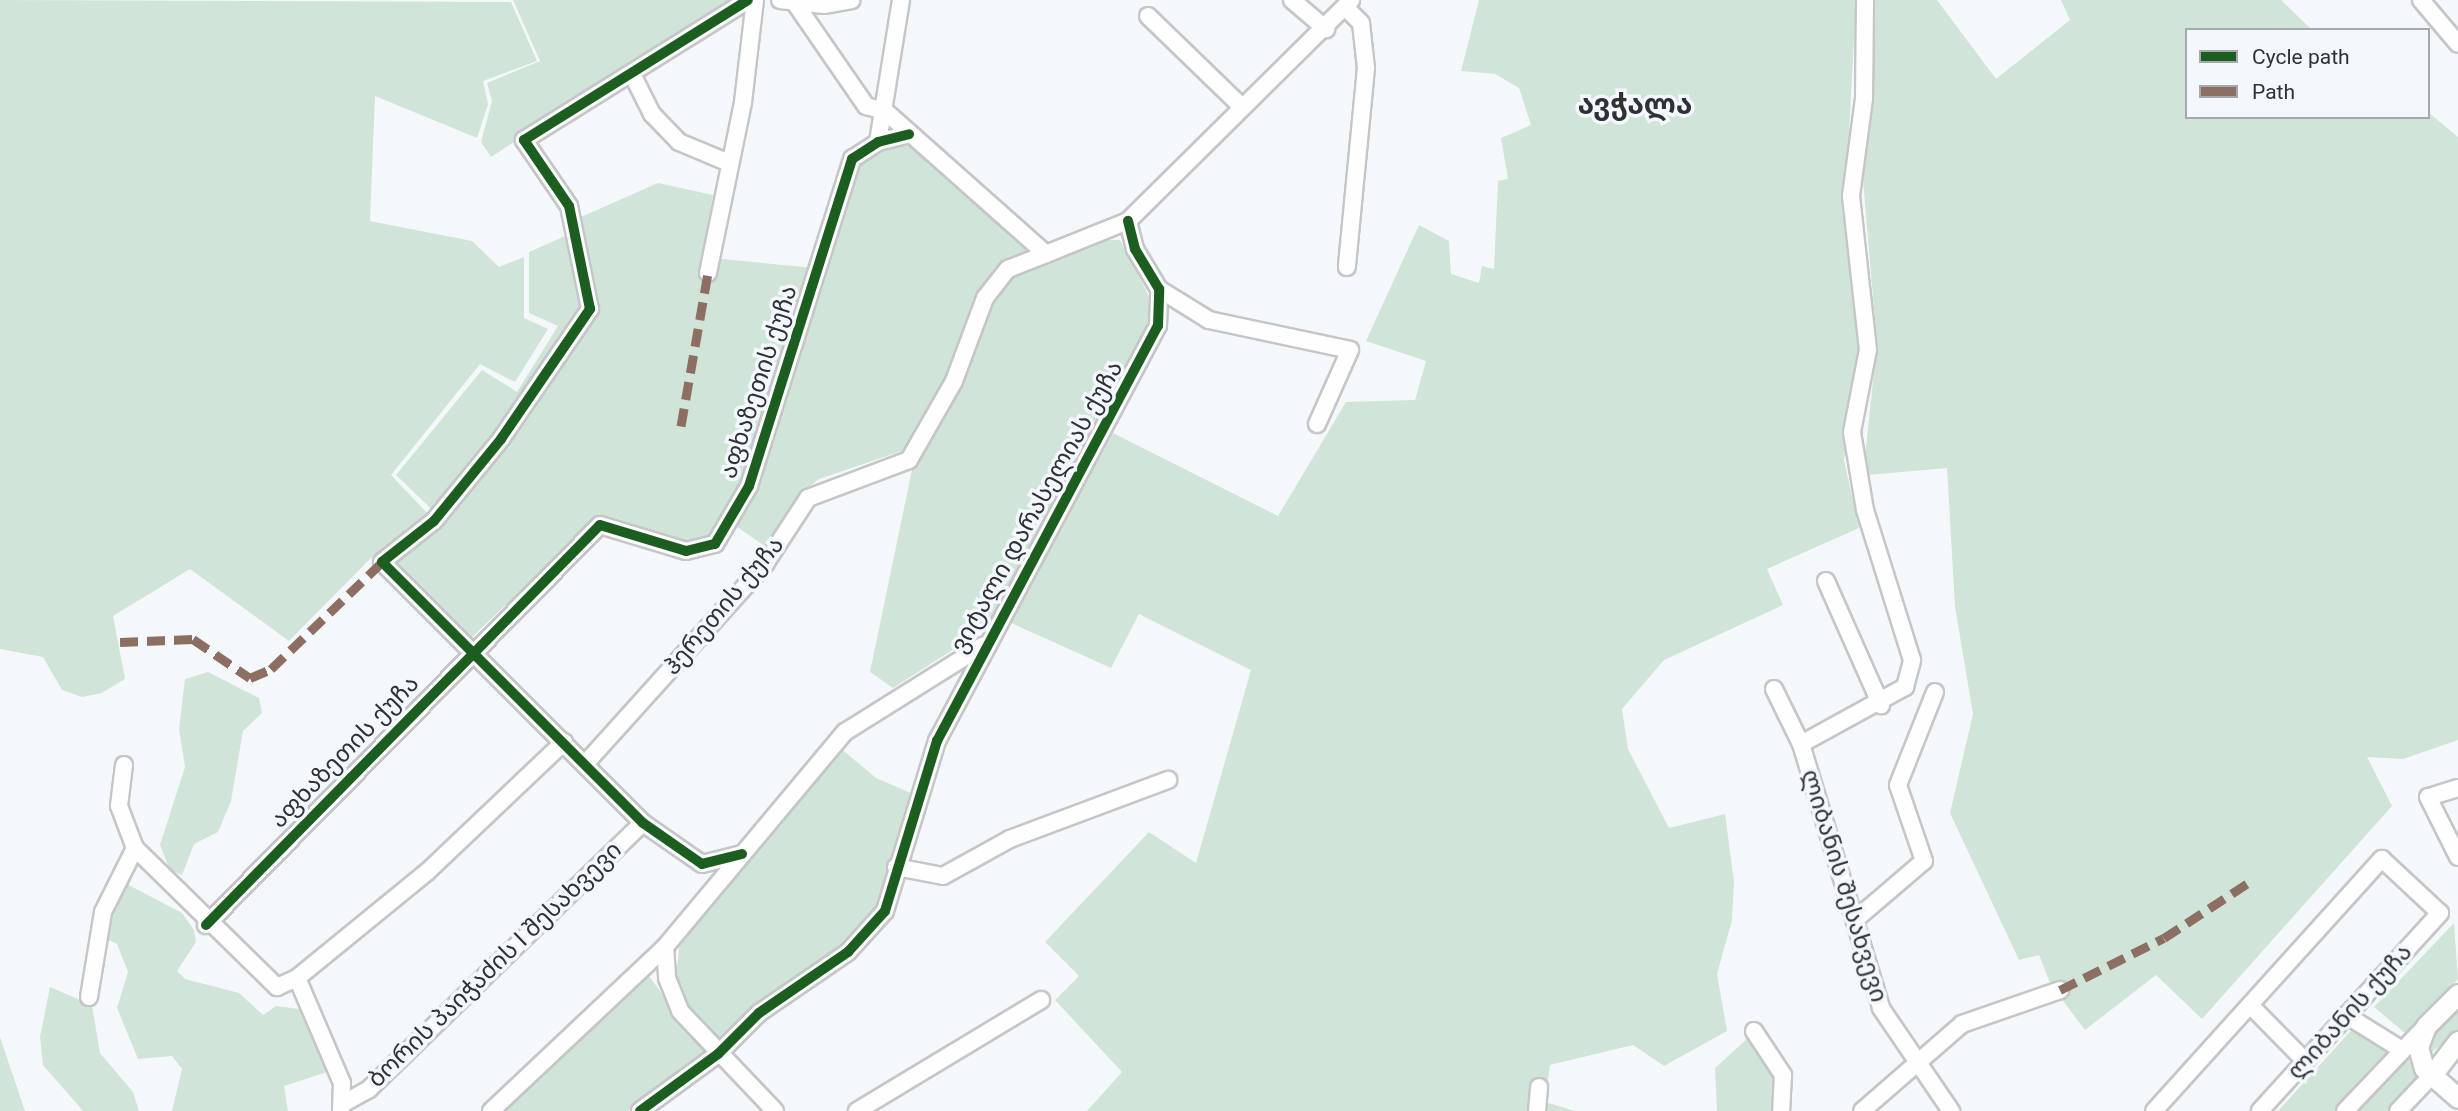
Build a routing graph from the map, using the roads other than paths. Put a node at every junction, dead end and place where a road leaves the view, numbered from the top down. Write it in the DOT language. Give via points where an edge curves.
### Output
graph roads {
  1 [pos="748,0"];
  2 [pos="755,0"];
  3 [pos="852,0"];
  4 [pos="901,0"];
  5 [pos="1292,0"];
  6 [pos="1865,0"];
  7 [pos="2421,0"];
  8 [pos="788,1"];
  9 [pos="1349,4"];
  10 [pos="1148,16"];
  11 [pos="1326,29"];
  12 [pos="2458,44"];
  13 [pos="632,74"];
  14 [pos="1240,105"];
  15 [pos="885,111"];
  16 [pos="909,134"];
  17 [pos="878,142"];
  18 [pos="729,163"];
  19 [pos="1128,221"];
  20 [pos="1046,254"];
  21 [pos="1347,267"];
  22 [pos="708,273"];
  23 [pos="1159,289"];
  24 [pos="1317,424"];
  25 [pos="1826,581"];
  26 [pos="982,646"];
  27 [pos="468,655"];
  28 [pos="1774,689"];
  29 [pos="1935,692"];
  30 [pos="1881,705"];
  31 [pos="564,742"];
  32 [pos="1801,744"];
  33 [pos="586,764"];
  34 [pos="124,765"];
  35 [pos="1168,780"];
  36 [pos="2458,788"];
  37 [pos="643,823"];
  38 [pos="135,848"];
  39 [pos="742,854"];
  40 [pos="2458,858"];
  41 [pos="896,867"];
  42 [pos="1856,919"];
  43 [pos="206,925"];
  44 [pos="665,947"];
  45 [pos="297,978"];
  46 [pos="2060,990"];
  47 [pos="2458,994"];
  48 [pos="89,997"];
  49 [pos="1041,1000"];
  50 [pos="2251,1006"];
  51 [pos="2346,1015"];
  52 [pos="2426,1026"];
  53 [pos="1754,1031"];
  54 [pos="2458,1041"];
  55 [pos="2403,1050"];
  56 [pos="718,1054"];
  57 [pos="2305,1061"];
  58 [pos="1916,1062"];
  59 [pos="2432,1075"];
  60 [pos="1539,1087"];
  61 [pos="2458,1098"];
  62 [pos="343,1107"];
  63 [pos="2346,1110"];
  64 [pos="491,1111"];
  65 [pos="640,1111"];
  66 [pos="775,1111"];
  67 [pos="857,1111"];
  68 [pos="1537,1111"];
  69 [pos="1780,1111"];
  70 [pos="1862,1111"];
  71 [pos="1951,1111"];
  72 [pos="2155,1111"];
  73 [pos="2260,1111"];
  74 [pos="2398,1111"];
  1 -- 13 [label="street"];
  2 -- 18 [label="street"];
  3 -- 8 [label="street"];
  4 -- 15 [label="street"];
  5 -- 11 [label="street"];
  6 -- 30 [label="street" via="1864,98 1851,196 1868,350 1852,432 1865,510 1912,660 1905,687"];
  7 -- 12 [label="street"];
  8 -- 15 [label="street" via="846,84 866,106"];
  9 -- 11 [label="street"];
  9 -- 21 [label="street" via="1361,23 1366,68"];
  10 -- 14 [label="street"];
  11 -- 14 [label="street"];
  13 -- 18 [label="street" via="652,114 679,142"];
  13 -- 27 [label="street" via="524,140 569,206 590,309 501,439 435,521 382,562"];
  14 -- 19 [label="street"];
  15 -- 16 [label="street"];
  15 -- 17 [label="street"];
  16 -- 17 [label="street, აფხაზეთის ქუჩა"];
  16 -- 20 [label="street"];
  17 -- 27 [label="street, აფხაზეთის ქუჩა" via="852,159 749,486 715,544 686,551 600,525"];
  18 -- 22 [label="street"];
  19 -- 20 [label="street, ჰერეთის ქუჩა"];
  19 -- 23 [label="street" via="1135,249"];
  20 -- 33 [label="street, ჰერეთის ქუჩა" via="1008,269 985,298 954,381 909,460 808,498 765,564"];
  23 -- 24 [label="street" via="1209,320 1350,350"];
  23 -- 26 [label="street, ვიტალი დარასელიას ქუჩა" via="1161,315 1133,380 1077,470 1013,604"];
  25 -- 30 [label="street"];
  26 -- 39 [label="street" via="845,732"];
  26 -- 41 [label="street, ვიტალი დარასელიას ქუჩა" via="937,741"];
  27 -- 31 [label="street"];
  27 -- 43 [label="street, აფხაზეთის ქუჩა"];
  28 -- 32 [label="street, ლიბანის შესახვევი"];
  29 -- 42 [label="street" via="1898,785 1924,861"];
  30 -- 32 [label="street"];
  31 -- 33 [label="street"];
  31 -- 45 [label="street" via="427,872"];
  32 -- 42 [label="street, ლიბანის შესახვევი"];
  33 -- 37 [label="street"];
  34 -- 38 [label="street" via="120,806"];
  35 -- 41 [label="street" via="1010,839 943,876"];
  36 -- 40 [label="street" via="2428,797"];
  37 -- 39 [label="street" via="702,864"];
  37 -- 62 [label="street, ბორის პაიჭაძის I შესახვევი" via="369,1089"];
  38 -- 43 [label="street"];
  38 -- 48 [label="street" via="103,912"];
  39 -- 44 [label="street"];
  41 -- 56 [label="street, ვიტალი დარასელიას ქუჩა" via="885,911 848,952 759,1013"];
  42 -- 58 [label="street, ლიბანის შესახვევი" via="1881,1008"];
  43 -- 45 [label="street" via="277,987"];
  44 -- 56 [label="street" via="667,978 680,1011"];
  44 -- 64 [label="street"];
  45 -- 62 [label="street"];
  46 -- 58 [label="street" via="1962,1024"];
  47 -- 52 [label="main road"];
  49 -- 67 [label="street"];
  50 -- 51 [label="street, ლიბანის ქუჩა" via="2382,859 2440,912"];
  50 -- 57 [label="street"];
  50 -- 72 [label="street"];
  51 -- 55 [label="street"];
  51 -- 57 [label="street, ლიბანის ქუჩა"];
  52 -- 55 [label="street"];
  52 -- 59 [label="main road" via="2418,1046"];
  53 -- 69 [label="street" via="1783,1075"];
  54 -- 59 [label="main road"];
  55 -- 63 [label="street"];
  56 -- 65 [label="street, ვიტალი დარასელიას ქუჩა"];
  56 -- 66 [label="street"];
  57 -- 73 [label="street, ლიბანის ქუჩა"];
  58 -- 70 [label="street"];
  58 -- 71 [label="street, ლიბანის შესახვევი"];
  59 -- 61 [label="main road"];
  59 -- 74 [label="street"];
  60 -- 68 [label="street"];
}
